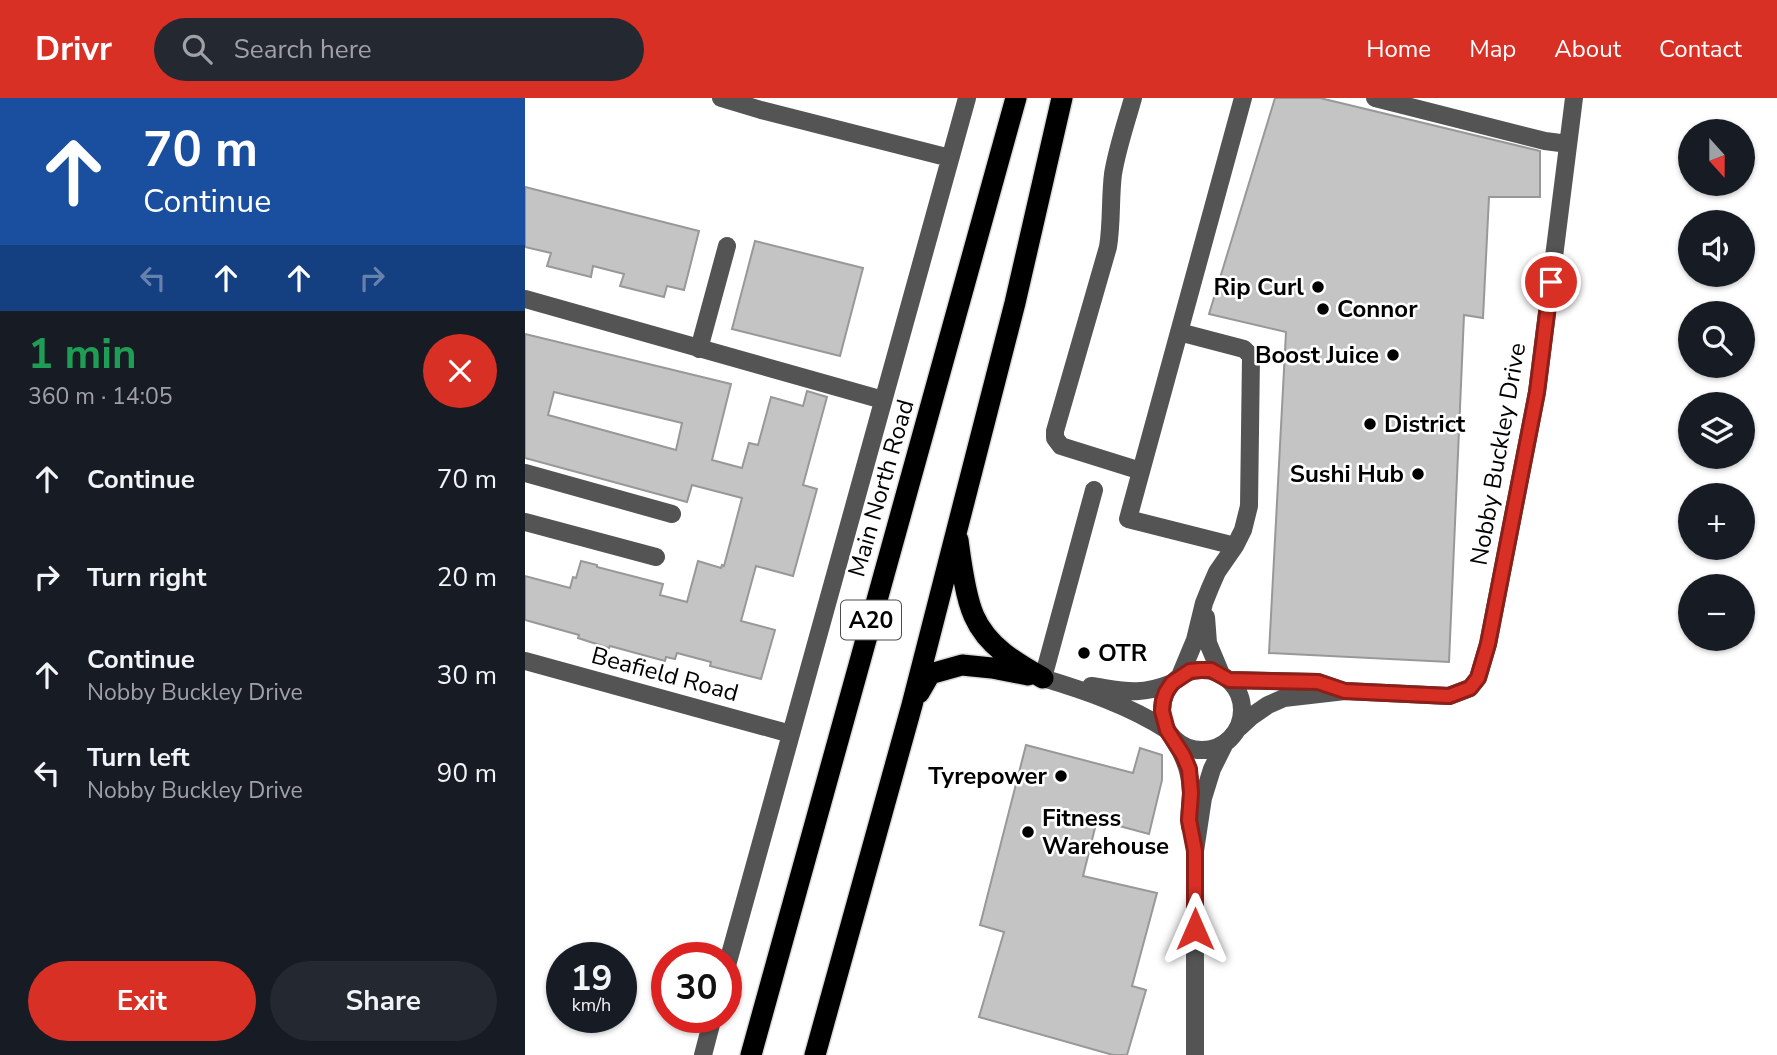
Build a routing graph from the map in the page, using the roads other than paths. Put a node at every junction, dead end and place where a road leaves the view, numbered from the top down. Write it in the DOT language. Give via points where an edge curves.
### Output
graph roads {
  1 [pos="721,98"];
  2 [pos="967,98"];
  3 [pos="1016,98"];
  4 [pos="1062,98"];
  5 [pos="1133,98"];
  6 [pos="1243,98"];
  7 [pos="1375,98"];
  8 [pos="1574,98"];
  9 [pos="1569,144"];
  10 [pos="950,158"];
  11 [pos="727,246"];
  12 [pos="525,299"];
  13 [pos="1179,332"];
  14 [pos="699,349"];
  15 [pos="883,400"];
  16 [pos="1141,471"];
  17 [pos="525,473"];
  18 [pos="1094,490"];
  19 [pos="672,514"];
  20 [pos="525,522"];
  21 [pos="956,531"];
  22 [pos="1235,546"];
  23 [pos="656,557"];
  24 [pos="1204,603"];
  25 [pos="525,661"];
  26 [pos="1225,677"];
  27 [pos="1048,679"];
  28 [pos="1176,680"];
  29 [pos="1345,691"];
  30 [pos="912,705"];
  31 [pos="1239,728"];
  32 [pos="791,734"];
  33 [pos="1170,734"];
  34 [pos="1224,745"];
  35 [pos="1195,851"];
  36 [pos="733,942"];
  37 [pos="708,1033"];
  38 [pos="702,1055"];
  39 [pos="751,1055"];
  40 [pos="815,1055"];
  41 [pos="1195,1055"];
  1 -- 10 [label="street"];
  2 -- 10 [label="street, Main North Road"];
  3 -- 39 [label="highway, Main North Road / A20"];
  4 -- 21 [label="highway, A20"];
  5 -- 16 [label="street" via="1114,170 1108,247 1055,438 1061,446"];
  6 -- 13 [label="street"];
  7 -- 9 [label="street"];
  8 -- 9 [label="street, Nobby Buckley Drive"];
  9 -- 29 [label="street, Nobby Buckley Drive" via="1537,392 1478,678 1470,688 1449,696"];
  10 -- 15 [label="street, Main North Road"];
  11 -- 14 [label="street"];
  12 -- 14 [label="street"];
  13 -- 16 [label="street"];
  13 -- 22 [label="street" via="1244,349 1251,356 1249,506"];
  14 -- 15 [label="street"];
  15 -- 32 [label="street, Main North Road"];
  16 -- 22 [label="street" via="1128,519"];
  17 -- 19 [label="street"];
  18 -- 27 [label="street"];
  20 -- 23 [label="street"];
  21 -- 27 [label="highway" via="974,616 983,632 1000,650"];
  21 -- 30 [label="highway, A20"];
  22 -- 24 [label="street"];
  24 -- 26 [label="street" via="1208,643"];
  24 -- 28 [label="street" via="1195,640"];
  25 -- 32 [label="street, Beafield Road"];
  26 -- 28 [label="street" via="1200,670"];
  26 -- 29 [label="street, Nobby Buckley Drive" via="1318,682"];
  26 -- 31 [label="street" via="1241,697"];
  27 -- 28 [label="street" via="1136,693"];
  27 -- 30 [label="highway" via="962,665 930,674"];
  27 -- 33 [label="street" via="1117,704"];
  28 -- 33 [label="street" via="1163,701"];
  29 -- 31 [label="street, Nobby Buckley Drive" via="1285,698"];
  30 -- 40 [label="highway, A20"];
  31 -- 34 [label="street"];
  32 -- 36 [label="street, Main North Road"];
  33 -- 34 [label="street" via="1191,749"];
  33 -- 35 [label="street" via="1189,769 1189,820"];
  34 -- 35 [label="street" via="1203,798"];
  35 -- 41 [label="street"];
  37 -- 38 [label="street"];
}
